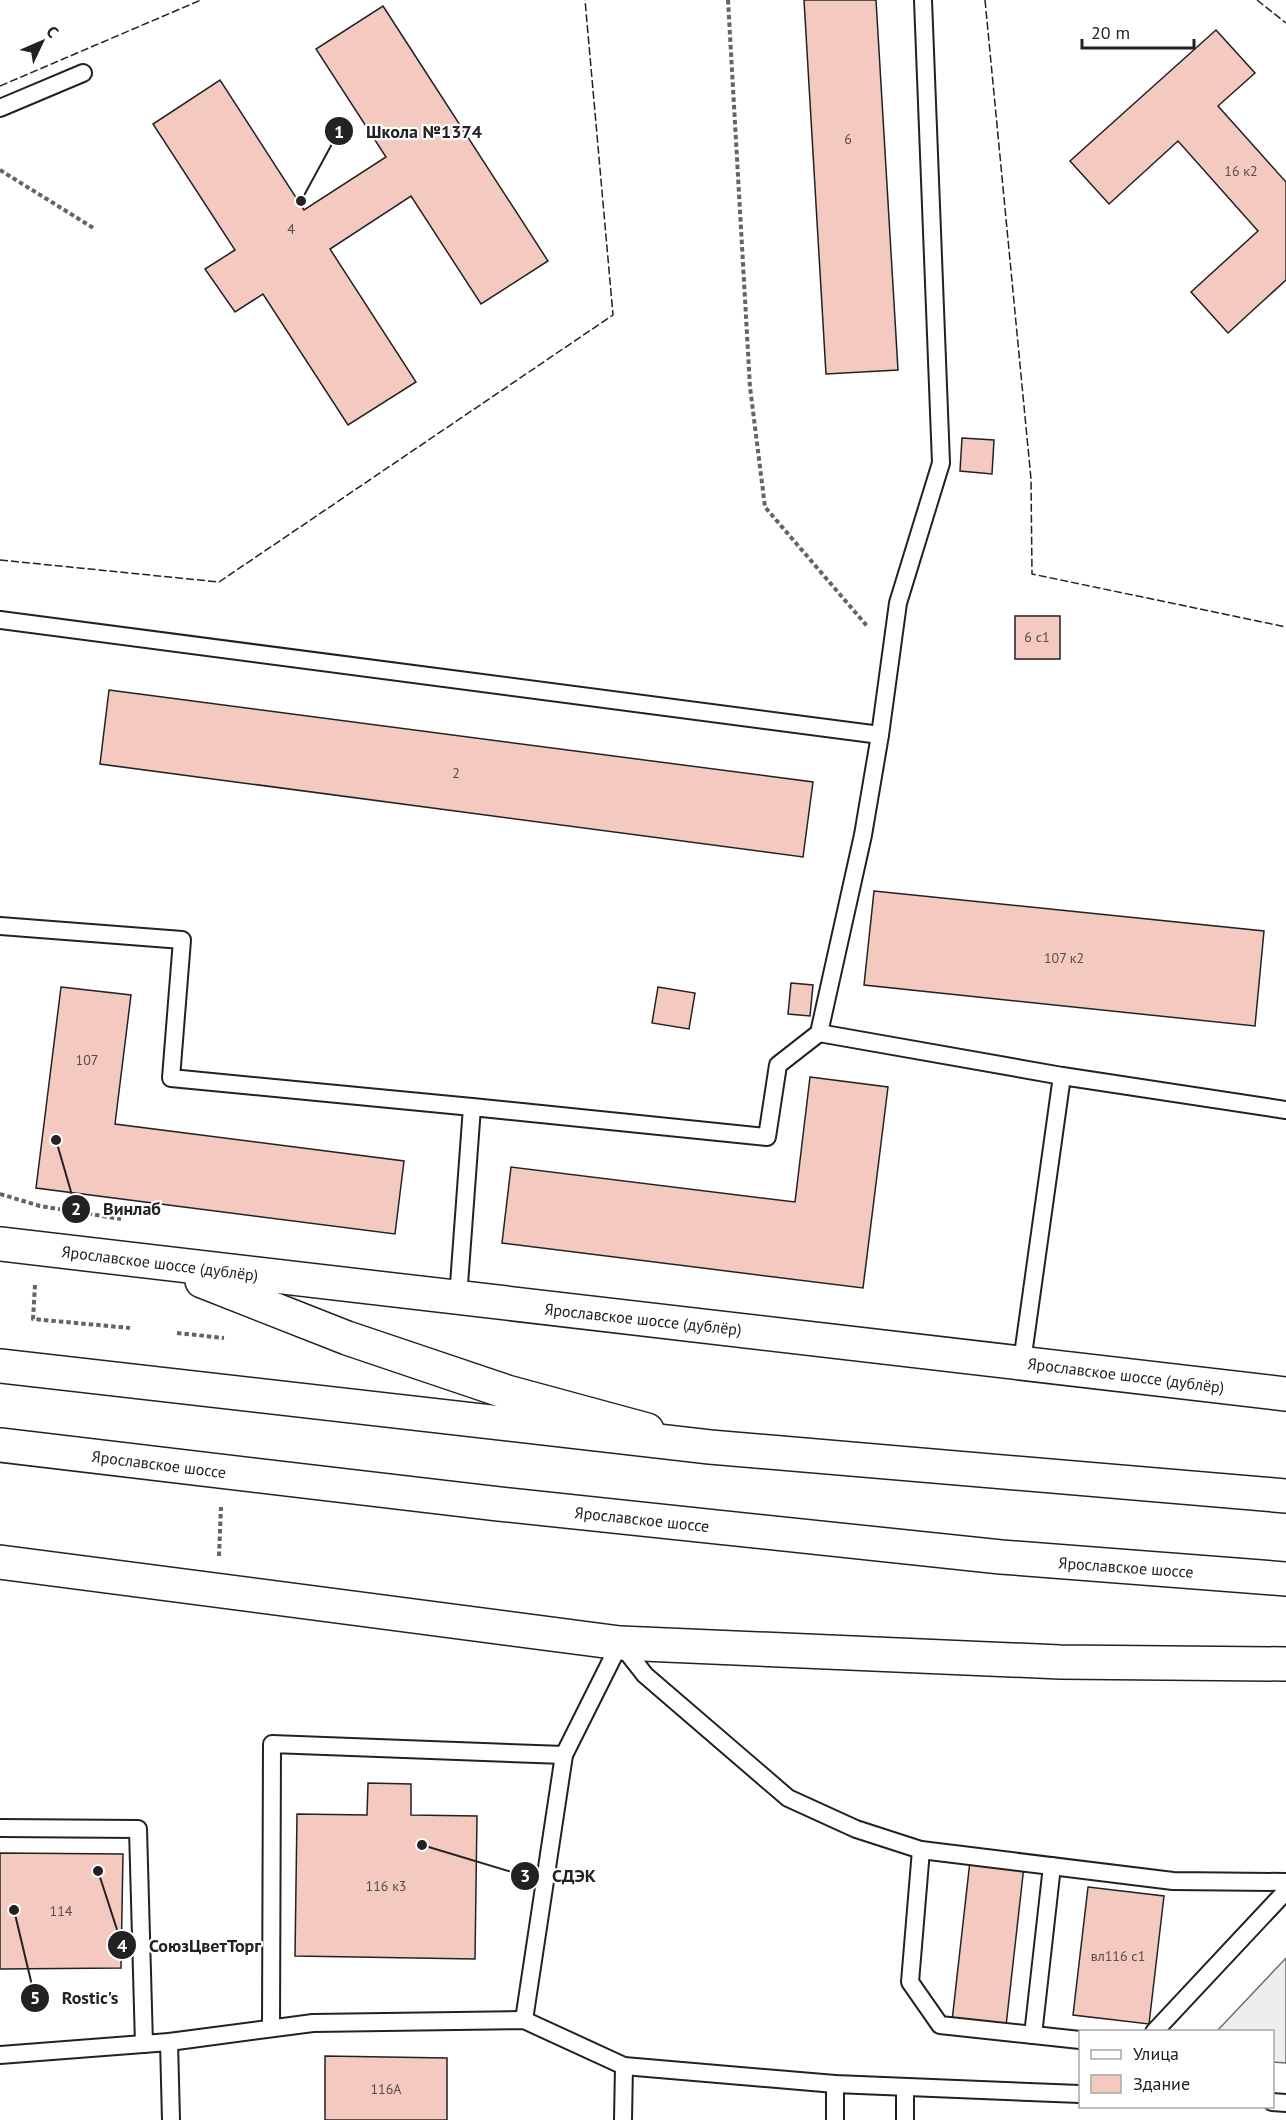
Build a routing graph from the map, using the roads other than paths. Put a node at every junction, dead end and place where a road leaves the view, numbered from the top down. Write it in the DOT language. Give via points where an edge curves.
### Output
graph roads {
  1 [pos="923,0"];
  2 [pos="83,73"];
  3 [pos="0,108"];
  4 [pos="0,620"];
  5 [pos="880,735"];
  6 [pos="0,926"];
  7 [pos="819,1033"];
  8 [pos="1062,1076"];
  9 [pos="472,1107"];
  10 [pos="1286,1110"];
  11 [pos="0,1244"];
  12 [pos="161,1264"];
  13 [pos="458,1298"];
  14 [pos="1022,1362"];
  15 [pos="0,1366"];
  16 [pos="1286,1394"];
  17 [pos="0,1445"];
  18 [pos="710,1447"];
  19 [pos="1286,1496"];
  20 [pos="0,1562"];
  21 [pos="1286,1579"];
  22 [pos="620,1643"];
  23 [pos="1286,1664"];
  24 [pos="564,1755"];
  25 [pos="0,1828"];
  26 [pos="921,1850"];
  27 [pos="1052,1866"];
  28 [pos="1286,1882"];
  29 [pos="1286,1891"];
  30 [pos="524,2020"];
  31 [pos="271,2028"];
  32 [pos="1155,2030"];
  33 [pos="1033,2035"];
  34 [pos="1079,2040"];
  35 [pos="169,2042"];
  36 [pos="144,2044"];
  37 [pos="0,2055"];
  38 [pos="624,2066"];
  39 [pos="835,2084"];
  40 [pos="905,2087"];
  41 [pos="1079,2094"];
  42 [pos="171,2120"];
  43 [pos="623,2120"];
  44 [pos="835,2120"];
  45 [pos="905,2120"];
  1 -- 5 [label="lane" via="941,463 898,603"];
  2 -- 3 [label="lane"];
  4 -- 5 [label="lane"];
  5 -- 7 [label="lane"];
  6 -- 9 [label="lane" via="182,940 171,1078"];
  7 -- 8 [label="lane"];
  7 -- 9 [label="lane" via="778,1065 767,1137"];
  8 -- 10 [label="lane"];
  8 -- 14 [label="lane"];
  9 -- 13 [label="lane"];
  11 -- 12 [label="street, Ярославское шоссе (дублёр)"];
  12 -- 13 [label="street, Ярославское шоссе (дублёр)"];
  12 -- 18 [label="street" via="347,1338 507,1392"];
  13 -- 14 [label="street, Ярославское шоссе (дублёр)"];
  14 -- 16 [label="street, Ярославское шоссе (дублёр)"];
  15 -- 18 [label="street"];
  17 -- 21 [label="street, Ярославское шоссе" via="499,1504 966,1553"];
  18 -- 19 [label="street"];
  20 -- 22 [label="street"];
  22 -- 23 [label="street" via="1060,1662"];
  22 -- 24 [label="lane"];
  22 -- 26 [label="lane" via="645,1675 788,1798 856,1829"];
  24 -- 30 [label="lane"];
  24 -- 31 [label="lane" via="272,1744"];
  25 -- 36 [label="lane" via="138,1829"];
  26 -- 27 [label="lane"];
  26 -- 33 [label="lane" via="910,1982 940,2025"];
  27 -- 28 [label="lane" via="1173,1881"];
  27 -- 33 [label="lane"];
  29 -- 32 [label="lane"];
  30 -- 31 [label="lane" via="313,2023"];
  30 -- 38 [label="lane"];
  31 -- 35 [label="lane"];
  33 -- 34 [label="lane"];
  35 -- 36 [label="lane"];
  35 -- 42 [label="lane"];
  36 -- 37 [label="lane"];
  38 -- 39 [label="lane"];
  38 -- 43 [label="lane"];
  39 -- 40 [label="lane"];
  39 -- 44 [label="lane"];
  40 -- 41 [label="lane"];
  40 -- 45 [label="lane"];
}
